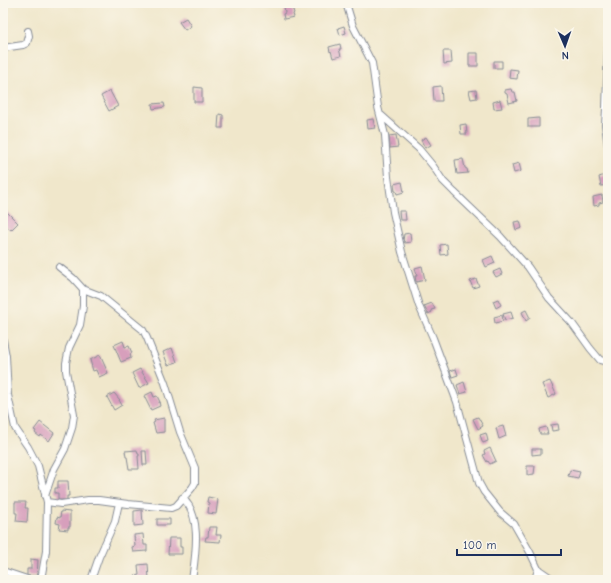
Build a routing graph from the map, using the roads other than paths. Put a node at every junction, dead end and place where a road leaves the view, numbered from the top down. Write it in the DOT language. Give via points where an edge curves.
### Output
graph roads {
  1 [pos="346,3"];
  2 [pos="28,31"];
  3 [pos="608,46"];
  4 [pos="3,48"];
  5 [pos="380,115"];
  6 [pos="608,146"];
  7 [pos="59,267"];
  8 [pos="83,289"];
  9 [pos="3,340"];
  10 [pos="608,362"];
  11 [pos="182,498"];
  12 [pos="46,499"];
  13 [pos="119,503"];
  14 [pos="538,569"];
  15 [pos="3,571"];
  16 [pos="30,580"];
  17 [pos="40,580"];
  18 [pos="91,580"];
  19 [pos="192,580"];
  20 [pos="534,580"];
  21 [pos="554,580"];
  1 -- 5 [label="street" via="353,26 372,63"];
  2 -- 4 [label="street" via="27,43"];
  3 -- 6 [label="street" via="605,125"];
  5 -- 10 [label="street" via="419,149 443,181 500,236 528,267 549,298 600,360"];
  5 -- 14 [label="street" via="385,135 393,212 402,252 419,306 457,402 477,477 484,492 514,524"];
  7 -- 8 [label="street"];
  8 -- 11 [label="street" via="106,300 143,330 147,338 195,468 194,484"];
  8 -- 12 [label="street" via="80,325 69,348 66,363 73,422 65,449 54,469"];
  9 -- 12 [label="street" via="8,395 15,428 38,466"];
  11 -- 13 [label="street" via="171,508"];
  11 -- 19 [label="street" via="191,510 196,535"];
  12 -- 13 [label="street" via="61,504 88,500"];
  12 -- 17 [label="street" via="46,551"];
  13 -- 18 [label="street" via="115,521"];
  14 -- 20 [label="street"];
  14 -- 21 [label="street"];
  15 -- 16 [label="street"];
}
